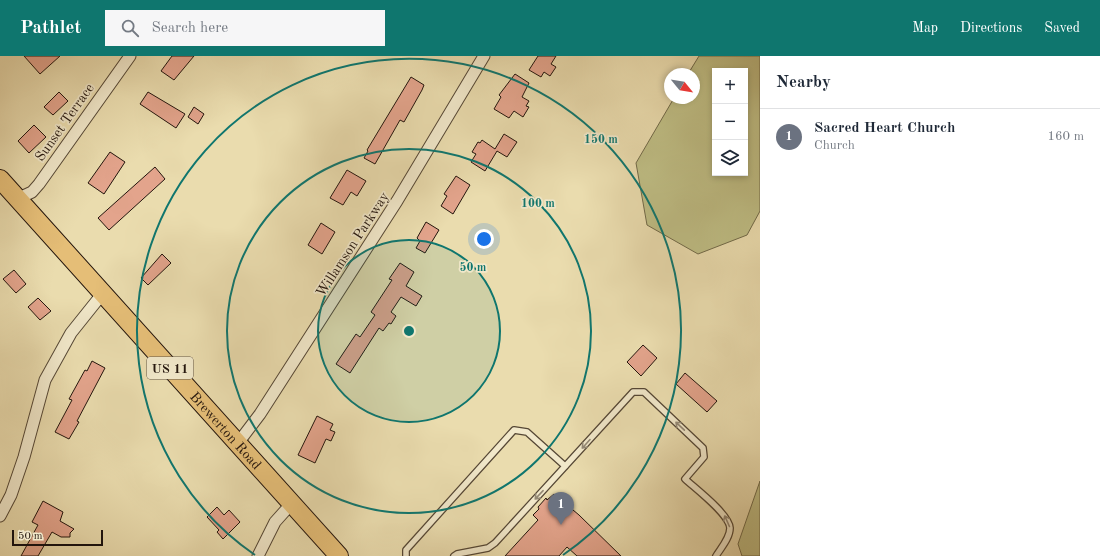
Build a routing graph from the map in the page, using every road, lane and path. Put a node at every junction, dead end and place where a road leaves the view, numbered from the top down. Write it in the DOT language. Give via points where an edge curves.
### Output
graph roads {
  1 [pos="130,56"];
  2 [pos="484,56"];
  3 [pos="0,179"];
  4 [pos="17,199"];
  5 [pos="103,293"];
  6 [pos="238,443"];
  7 [pos="565,466"];
  8 [pos="292,503"];
  9 [pos="0,516"];
  10 [pos="258,556"];
  11 [pos="339,556"];
  12 [pos="406,556"];
  13 [pos="454,556"];
  14 [pos="716,556"];
  1 -- 4 [label="street, Sunset Terrace" via="39,184 32,192"];
  2 -- 6 [label="street, Willamson Parkway" via="397,201 260,414"];
  3 -- 4 [label="main road, Brewerton Road / US 11"];
  4 -- 5 [label="main road, Brewerton Road / US 11"];
  5 -- 6 [label="main road, Brewerton Road / US 11"];
  5 -- 9 [label="street" via="71,333 45,380 24,457 11,495"];
  6 -- 8 [label="main road, Brewerton Road / US 11"];
  7 -- 12 [label="lane" via="527,432 514,430 406,550"];
  7 -- 13 [label="lane, one-way" via="495,543 488,548"];
  14 -- 7 [label="lane, one-way" via="728,536 730,527 725,516 685,479 704,457 703,448 644,392 633,392"];
  8 -- 10 [label="street" via="275,522"];
  8 -- 11 [label="main road, Brewerton Road / US 11"];
}
